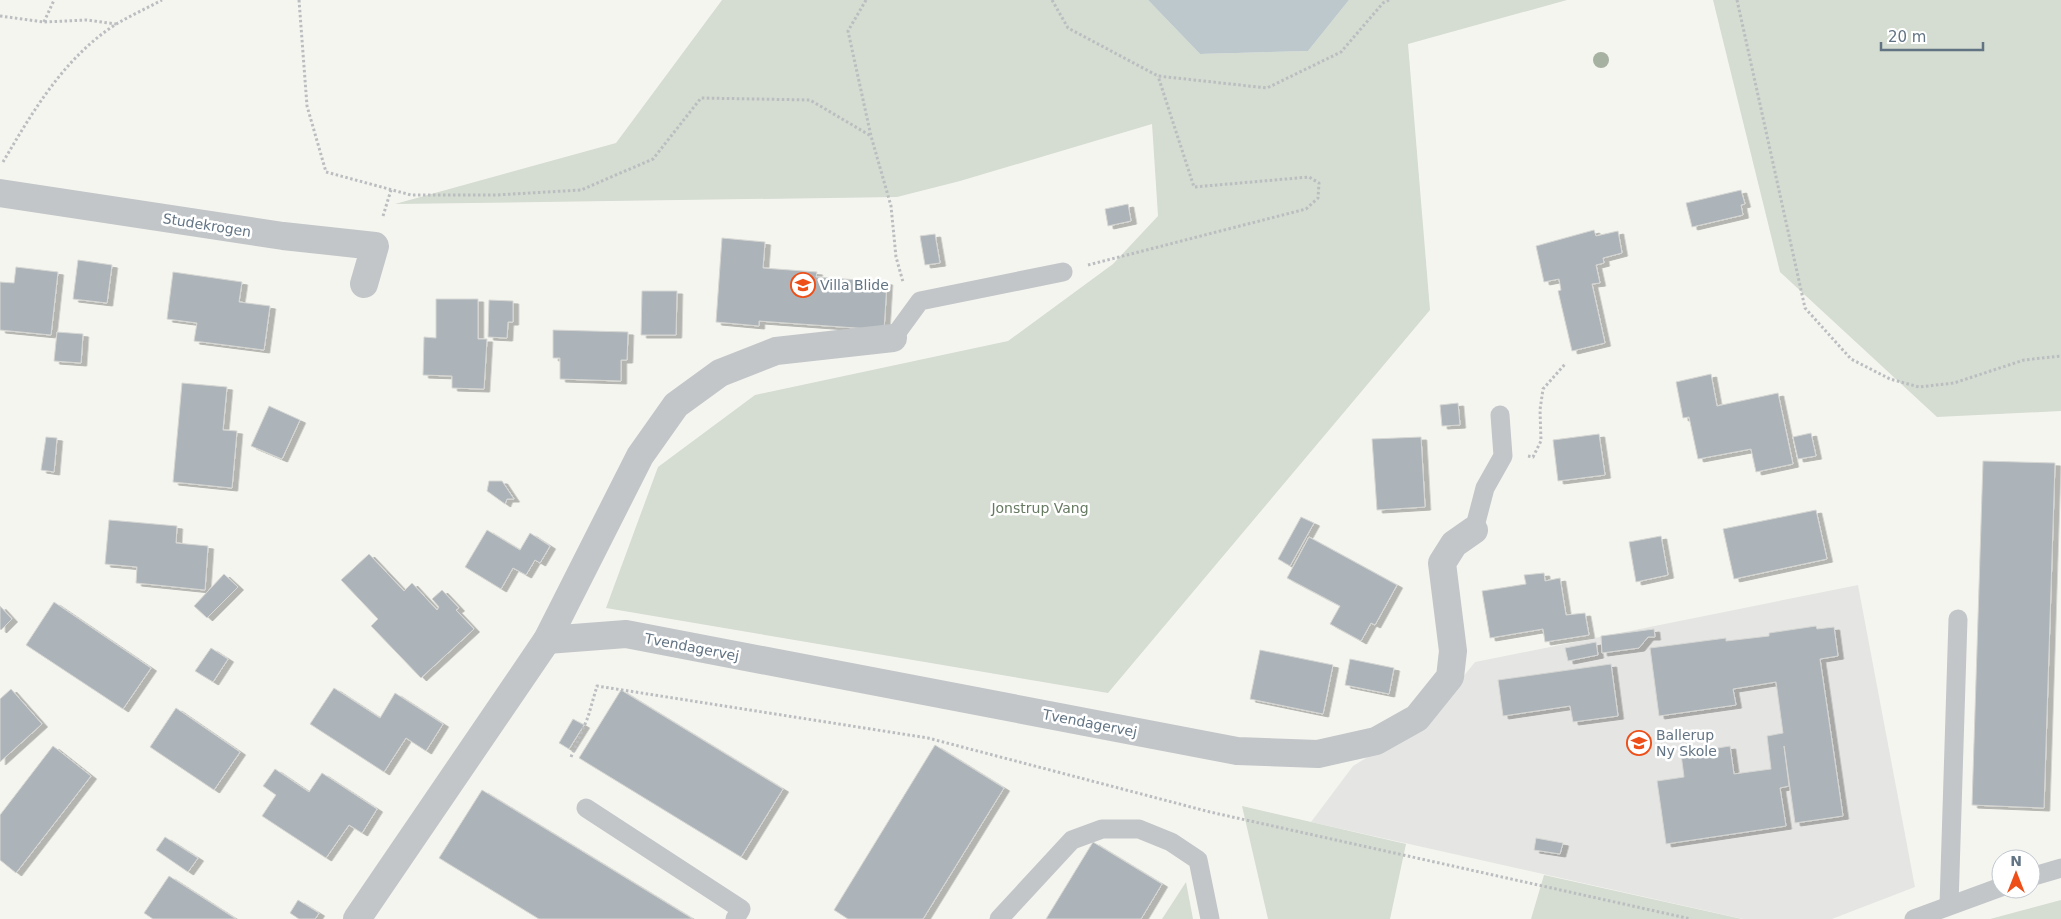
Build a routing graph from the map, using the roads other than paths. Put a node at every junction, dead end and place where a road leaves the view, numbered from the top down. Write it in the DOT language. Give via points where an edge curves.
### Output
graph roads {
  1 [pos="0,193"];
  2 [pos="1063,272"];
  3 [pos="364,284"];
  4 [pos="893,338"];
  5 [pos="1500,415"];
  6 [pos="1474,530"];
  7 [pos="1958,619"];
  8 [pos="547,640"];
  9 [pos="586,808"];
  10 [pos="2061,868"];
  11 [pos="2041,874"];
  12 [pos="1991,890"];
  13 [pos="1949,905"];
  14 [pos="357,919"];
  15 [pos="735,919"];
  16 [pos="999,919"];
  17 [pos="1210,919"];
  18 [pos="1914,919"];
  1 -- 3 [label="street, Studekrogen" via="283,236 374,246"];
  2 -- 4 [label="lane" via="920,301"];
  4 -- 8 [label="street" via="776,351 720,373 676,405 640,456"];
  5 -- 6 [label="lane" via="1503,456 1486,488"];
  6 -- 8 [label="street, Tvendagervej" via="1454,544 1442,563 1453,651 1450,677 1418,718 1376,741 1318,754 1237,751 626,634"];
  7 -- 13 [label="lane"];
  8 -- 14 [label="street"];
  9 -- 15 [label="lane" via="741,909"];
  10 -- 11 [label="lane"];
  12 -- 13 [label="lane"];
  13 -- 18 [label="lane"];
  16 -- 17 [label="lane" via="1072,840 1102,829 1139,829 1171,842 1198,860"];
}
